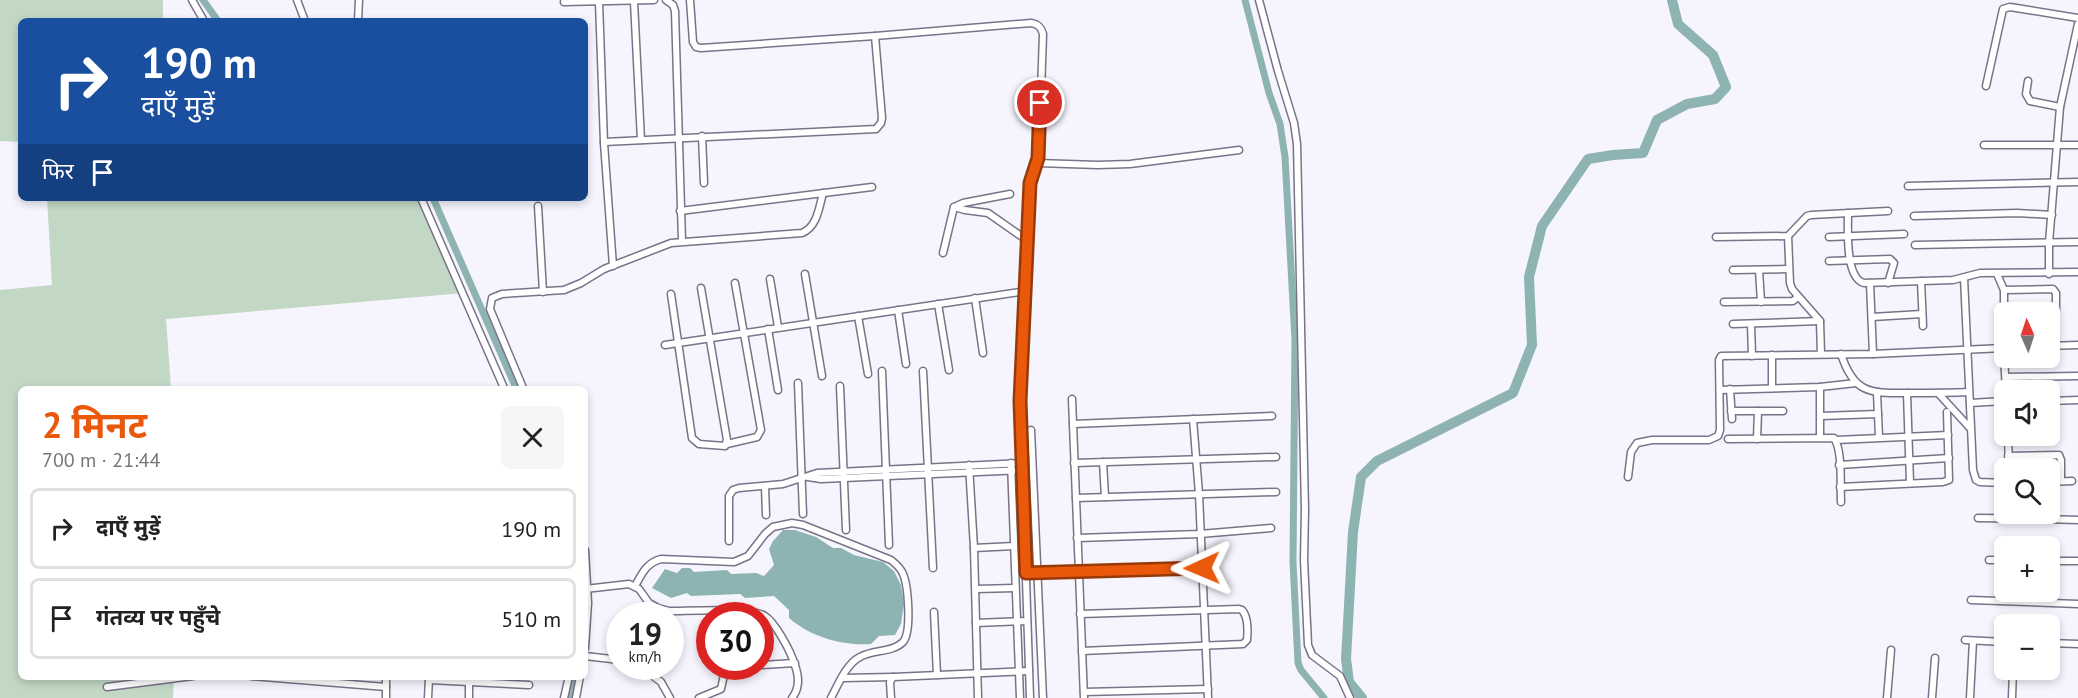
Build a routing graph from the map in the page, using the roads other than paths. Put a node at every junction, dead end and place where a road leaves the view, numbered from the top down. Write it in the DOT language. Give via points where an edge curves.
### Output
graph roads {
  1 [pos="192,0"];
  2 [pos="297,0"];
  3 [pos="359,0"];
  4 [pos="654,0"];
  5 [pos="666,0"];
  6 [pos="690,0"];
  7 [pos="1259,0"];
  8 [pos="564,2"];
  9 [pos="598,2"];
  10 [pos="634,2"];
  11 [pos="202,18"];
  12 [pos="304,18"];
  13 [pos="358,18"];
  14 [pos="2078,18"];
  15 [pos="2078,24"];
  16 [pos="875,36"];
  17 [pos="2076,39"];
  18 [pos="2028,81"];
  19 [pos="1986,86"];
  20 [pos="2060,107"];
  21 [pos="702,136"];
  22 [pos="680,138"];
  23 [pos="640,140"];
  24 [pos="604,142"];
  25 [pos="1984,145"];
  26 [pos="2057,146"];
  27 [pos="2078,146"];
  28 [pos="1239,150"];
  29 [pos="1037,163"];
  30 [pos="2078,182"];
  31 [pos="704,183"];
  32 [pos="2055,183"];
  33 [pos="1908,186"];
  34 [pos="872,187"];
  35 [pos="823,193"];
  36 [pos="1010,194"];
  37 [pos="422,201"];
  38 [pos="538,206"];
  39 [pos="954,207"];
  40 [pos="680,211"];
  41 [pos="1888,211"];
  42 [pos="1848,213"];
  43 [pos="2052,215"];
  44 [pos="1914,216"];
  45 [pos="1904,234"];
  46 [pos="1788,236"];
  47 [pos="1716,237"];
  48 [pos="1829,237"];
  49 [pos="1848,237"];
  50 [pos="682,241"];
  51 [pos="1028,241"];
  52 [pos="2078,242"];
  53 [pos="2049,243"];
  54 [pos="1915,245"];
  55 [pos="943,253"];
  56 [pos="1850,260"];
  57 [pos="1829,261"];
  58 [pos="613,266"];
  59 [pos="1789,269"];
  60 [pos="1733,270"];
  61 [pos="1760,270"];
  62 [pos="2078,272"];
  63 [pos="805,274"];
  64 [pos="1997,274"];
  65 [pos="2049,274"];
  66 [pos="1964,278"];
  67 [pos="770,279"];
  68 [pos="1921,281"];
  69 [pos="1888,282"];
  70 [pos="735,283"];
  71 [pos="1870,283"];
  72 [pos="701,288"];
  73 [pos="2004,290"];
  74 [pos="1026,291"];
  75 [pos="543,292"];
  76 [pos="671,294"];
  77 [pos="1798,297"];
  78 [pos="975,298"];
  79 [pos="1724,302"];
  80 [pos="1761,302"];
  81 [pos="2004,302"];
  82 [pos="2056,302"];
  83 [pos="938,304"];
  84 [pos="898,310"];
  85 [pos="1922,314"];
  86 [pos="858,316"];
  87 [pos="1872,317"];
  88 [pos="1820,321"];
  89 [pos="813,322"];
  90 [pos="1732,324"];
  91 [pos="1751,324"];
  92 [pos="1923,326"];
  93 [pos="778,327"];
  94 [pos="768,329"];
  95 [pos="743,332"];
  96 [pos="710,337"];
  97 [pos="679,343"];
  98 [pos="665,345"];
  99 [pos="2077,345"];
  100 [pos="2060,346"];
  101 [pos="1994,350"];
  102 [pos="1966,351"];
  103 [pos="984,353"];
  104 [pos="1821,354"];
  105 [pos="1841,354"];
  106 [pos="1873,354"];
  107 [pos="1772,355"];
  108 [pos="1752,356"];
  109 [pos="906,364"];
  110 [pos="2005,368"];
  111 [pos="949,370"];
  112 [pos="882,371"];
  113 [pos="922,371"];
  114 [pos="868,374"];
  115 [pos="822,376"];
  116 [pos="2078,376"];
  117 [pos="2006,377"];
  118 [pos="1856,382"];
  119 [pos="798,383"];
  120 [pos="503,386"];
  121 [pos="522,386"];
  122 [pos="840,386"];
  123 [pos="1820,387"];
  124 [pos="1772,388"];
  125 [pos="1731,389"];
  126 [pos="778,390"];
  127 [pos="1720,390"];
  128 [pos="1969,392"];
  129 [pos="1877,393"];
  130 [pos="1907,393"];
  131 [pos="1938,393"];
  132 [pos="1072,399"];
  133 [pos="2060,400"];
  134 [pos="2078,400"];
  135 [pos="1994,402"];
  136 [pos="1971,403"];
  137 [pos="1731,411"];
  138 [pos="1758,411"];
  139 [pos="1783,411"];
  140 [pos="1947,412"];
  141 [pos="1878,414"];
  142 [pos="1272,416"];
  143 [pos="1821,416"];
  144 [pos="1193,419"];
  145 [pos="1732,419"];
  146 [pos="1073,424"];
  147 [pos="1970,428"];
  148 [pos="1031,429"];
  149 [pos="1948,435"];
  150 [pos="1909,436"];
  151 [pos="1820,437"];
  152 [pos="1880,437"];
  153 [pos="1728,439"];
  154 [pos="1757,439"];
  155 [pos="1836,440"];
  156 [pos="727,444"];
  157 [pos="2008,446"];
  158 [pos="2008,456"];
  159 [pos="1276,457"];
  160 [pos="1949,458"];
  161 [pos="1196,459"];
  162 [pos="1909,459"];
  163 [pos="1103,462"];
  164 [pos="1011,463"];
  165 [pos="1074,463"];
  166 [pos="969,465"];
  167 [pos="1839,465"];
  168 [pos="1021,466"];
  169 [pos="929,470"];
  170 [pos="1012,471"];
  171 [pos="887,472"];
  172 [pos="969,472"];
  173 [pos="845,474"];
  174 [pos="805,477"];
  175 [pos="1628,477"];
  176 [pos="2061,481"];
  177 [pos="2072,481"];
  178 [pos="1910,483"];
  179 [pos="1994,483"];
  180 [pos="765,486"];
  181 [pos="1840,487"];
  182 [pos="1276,492"];
  183 [pos="1199,494"];
  184 [pos="1105,497"];
  185 [pos="1076,498"];
  186 [pos="1841,502"];
  187 [pos="803,514"];
  188 [pos="766,515"];
  189 [pos="1977,519"];
  190 [pos="1994,519"];
  191 [pos="2060,519"];
  192 [pos="2078,520"];
  193 [pos="1271,528"];
  194 [pos="846,530"];
  195 [pos="1200,534"];
  196 [pos="1077,538"];
  197 [pos="729,541"];
  198 [pos="889,545"];
  199 [pos="1014,546"];
  200 [pos="974,548"];
  201 [pos="1989,560"];
  202 [pos="1994,560"];
  203 [pos="2060,561"];
  204 [pos="2078,561"];
  205 [pos="933,568"];
  206 [pos="1202,568"];
  207 [pos="1078,571"];
  208 [pos="1026,573"];
  209 [pos="1038,573"];
  210 [pos="635,586"];
  211 [pos="1015,588"];
  212 [pos="588,589"];
  213 [pos="975,590"];
  214 [pos="1971,600"];
  215 [pos="2078,604"];
  216 [pos="1205,610"];
  217 [pos="934,612"];
  218 [pos="1080,614"];
  219 [pos="1017,621"];
  220 [pos="1027,621"];
  221 [pos="976,623"];
  222 [pos="1965,640"];
  223 [pos="1973,641"];
  224 [pos="1994,642"];
  225 [pos="2060,643"];
  226 [pos="2078,644"];
  227 [pos="1206,645"];
  228 [pos="1891,650"];
  229 [pos="1082,651"];
  230 [pos="588,656"];
  231 [pos="606,658"];
  232 [pos="1935,658"];
  233 [pos="795,663"];
  234 [pos="774,665"];
  235 [pos="1029,671"];
  236 [pos="1019,672"];
  237 [pos="977,674"];
  238 [pos="937,675"];
  239 [pos="893,676"];
  240 [pos="843,678"];
  241 [pos="162,680"];
  242 [pos="320,680"];
  243 [pos="386,680"];
  244 [pos="429,680"];
  245 [pos="456,680"];
  246 [pos="568,680"];
  247 [pos="579,680"];
  248 [pos="660,680"];
  249 [pos="724,680"];
  250 [pos="2013,680"];
  251 [pos="469,681"];
  252 [pos="530,685"];
  253 [pos="107,687"];
  254 [pos="386,687"];
  255 [pos="1208,689"];
  256 [pos="1084,695"];
  257 [pos="386,698"];
  258 [pos="428,698"];
  259 [pos="469,698"];
  260 [pos="564,698"];
  261 [pos="576,698"];
  262 [pos="670,698"];
  263 [pos="699,698"];
  264 [pos="792,698"];
  265 [pos="831,698"];
  266 [pos="891,698"];
  267 [pos="978,698"];
  268 [pos="1020,698"];
  269 [pos="1030,698"];
  270 [pos="1043,698"];
  271 [pos="1208,698"];
  272 [pos="1350,698"];
  273 [pos="1887,698"];
  274 [pos="1932,698"];
  275 [pos="1970,698"];
  276 [pos="2012,698"];
  1 -- 11 [label="street"];
  2 -- 12 [label="street"];
  3 -- 13 [label="street"];
  4 -- 10 [label="street"];
  5 -- 22 [label="street" via="675,11"];
  6 -- 16 [label="street" via="696,47"];
  7 -- 272 [label="street" via="1297,144 1308,645 1312,655 1340,676"];
  8 -- 9 [label="street"];
  9 -- 10 [label="street"];
  9 -- 24 [label="street"];
  10 -- 23 [label="street"];
  14 -- 19 [label="street" via="2003,9"];
  15 -- 17 [label="street"];
  16 -- 21 [label="street" via="882,118 876,129"];
  16 -- 29 [label="street" via="1036,24 1043,33"];
  17 -- 20 [label="street"];
  18 -- 20 [label="street" via="2026,94 2030,101"];
  20 -- 26 [label="street"];
  21 -- 22 [label="street"];
  21 -- 31 [label="street"];
  22 -- 23 [label="street"];
  22 -- 40 [label="street"];
  23 -- 24 [label="street"];
  24 -- 58 [label="street"];
  25 -- 26 [label="street"];
  26 -- 27 [label="street"];
  26 -- 32 [label="street"];
  28 -- 29 [label="street" via="1130,164"];
  29 -- 51 [label="street" via="1030,183"];
  30 -- 32 [label="street"];
  32 -- 33 [label="street"];
  32 -- 43 [label="street"];
  34 -- 35 [label="street"];
  35 -- 40 [label="street"];
  35 -- 50 [label="street" via="815,220 802,233"];
  36 -- 39 [label="street"];
  37 -- 120 [label="street"];
  38 -- 75 [label="street"];
  39 -- 51 [label="street" via="988,213"];
  39 -- 55 [label="street"];
  40 -- 50 [label="street"];
  41 -- 42 [label="street"];
  42 -- 46 [label="street" via="1807,216"];
  42 -- 49 [label="street"];
  43 -- 44 [label="street"];
  43 -- 53 [label="street"];
  45 -- 49 [label="street"];
  46 -- 47 [label="street"];
  46 -- 59 [label="street"];
  48 -- 49 [label="street"];
  49 -- 56 [label="street"];
  50 -- 58 [label="street"];
  51 -- 74 [label="street"];
  52 -- 53 [label="street"];
  53 -- 54 [label="street"];
  53 -- 65 [label="street"];
  56 -- 57 [label="street"];
  56 -- 69 [label="street" via="1890,259 1894,264"];
  56 -- 71 [label="street" via="1856,279"];
  58 -- 75 [label="street" via="564,290"];
  59 -- 61 [label="street"];
  59 -- 77 [label="street" via="1792,289"];
  60 -- 61 [label="street"];
  61 -- 80 [label="street"];
  62 -- 65 [label="street"];
  63 -- 89 [label="street"];
  64 -- 65 [label="street"];
  64 -- 66 [label="street"];
  64 -- 73 [label="street"];
  66 -- 68 [label="street"];
  66 -- 102 [label="street"];
  67 -- 93 [label="street"];
  68 -- 69 [label="street"];
  68 -- 85 [label="street"];
  69 -- 71 [label="street"];
  70 -- 95 [label="street"];
  71 -- 87 [label="street"];
  72 -- 96 [label="street"];
  73 -- 81 [label="street"];
  73 -- 82 [label="street" via="2053,289"];
  74 -- 78 [label="street"];
  74 -- 168 [label="street"];
  75 -- 121 [label="street" via="502,294 490,303"];
  76 -- 97 [label="street"];
  77 -- 80 [label="street" via="1793,301"];
  77 -- 88 [label="street"];
  78 -- 83 [label="street"];
  78 -- 103 [label="street"];
  79 -- 80 [label="street"];
  83 -- 84 [label="street"];
  83 -- 111 [label="street"];
  84 -- 86 [label="street"];
  84 -- 109 [label="street"];
  85 -- 87 [label="street"];
  85 -- 92 [label="street"];
  86 -- 89 [label="street"];
  86 -- 114 [label="street"];
  87 -- 106 [label="street"];
  88 -- 91 [label="street"];
  88 -- 104 [label="street"];
  89 -- 93 [label="street"];
  89 -- 115 [label="street"];
  90 -- 91 [label="street"];
  91 -- 108 [label="street"];
  93 -- 94 [label="street"];
  94 -- 95 [label="street"];
  94 -- 126 [label="street"];
  95 -- 96 [label="street"];
  95 -- 156 [label="street" via="761,430 757,437"];
  96 -- 97 [label="street"];
  96 -- 156 [label="street"];
  97 -- 98 [label="street"];
  97 -- 156 [label="street" via="692,438 699,444"];
  99 -- 100 [label="street"];
  101 -- 102 [label="street"];
  102 -- 106 [label="street"];
  102 -- 128 [label="street"];
  104 -- 105 [label="street"];
  104 -- 107 [label="street"];
  105 -- 106 [label="street"];
  105 -- 118 [label="street"];
  107 -- 108 [label="street"];
  107 -- 124 [label="street"];
  108 -- 127 [label="street" via="1720,357"];
  110 -- 117 [label="street"];
  112 -- 171 [label="street"];
  113 -- 169 [label="street"];
  116 -- 117 [label="street"];
  118 -- 123 [label="street"];
  118 -- 129 [label="street"];
  119 -- 174 [label="street"];
  122 -- 173 [label="street"];
  123 -- 124 [label="street"];
  123 -- 143 [label="street"];
  124 -- 125 [label="street"];
  125 -- 127 [label="street"];
  125 -- 137 [label="street"];
  127 -- 175 [label="street" via="1718,436 1709,440 1637,443 1631,452"];
  128 -- 131 [label="street"];
  128 -- 136 [label="street"];
  129 -- 130 [label="street"];
  129 -- 141 [label="street"];
  130 -- 131 [label="street"];
  130 -- 150 [label="street"];
  131 -- 147 [label="street"];
  132 -- 146 [label="street"];
  133 -- 134 [label="street"];
  135 -- 136 [label="street"];
  136 -- 147 [label="street"];
  137 -- 138 [label="street"];
  137 -- 145 [label="street"];
  138 -- 139 [label="street"];
  138 -- 154 [label="street"];
  140 -- 149 [label="street"];
  141 -- 143 [label="street"];
  141 -- 152 [label="street"];
  142 -- 144 [label="street"];
  143 -- 151 [label="street"];
  144 -- 146 [label="street"];
  144 -- 161 [label="street"];
  146 -- 165 [label="street"];
  147 -- 179 [label="street" via="1976,480"];
  148 -- 209 [label="street"];
  149 -- 150 [label="street"];
  149 -- 160 [label="street"];
  150 -- 152 [label="street"];
  150 -- 162 [label="street"];
  151 -- 154 [label="street"];
  151 -- 155 [label="street"];
  152 -- 155 [label="street"];
  153 -- 154 [label="street"];
  155 -- 167 [label="street"];
  157 -- 158 [label="street"];
  158 -- 176 [label="street" via="2059,455"];
  159 -- 161 [label="street"];
  160 -- 162 [label="street"];
  160 -- 178 [label="street" via="1949,480"];
  161 -- 163 [label="street"];
  161 -- 183 [label="street"];
  162 -- 167 [label="street"];
  162 -- 178 [label="street"];
  163 -- 165 [label="street"];
  163 -- 184 [label="street"];
  164 -- 166 [label="street"];
  164 -- 168 [label="street"];
  164 -- 170 [label="street"];
  165 -- 185 [label="street"];
  166 -- 169 [label="street"];
  166 -- 172 [label="street"];
  167 -- 181 [label="street"];
  168 -- 170 [label="street"];
  168 -- 208 [label="street"];
  169 -- 171 [label="street"];
  169 -- 172 [label="street"];
  169 -- 205 [label="street"];
  170 -- 172 [label="street"];
  170 -- 199 [label="street"];
  171 -- 173 [label="street"];
  171 -- 198 [label="street"];
  172 -- 200 [label="street"];
  173 -- 174 [label="street" via="817,473"];
  173 -- 194 [label="street"];
  174 -- 180 [label="street"];
  174 -- 187 [label="street"];
  176 -- 177 [label="street"];
  178 -- 181 [label="street"];
  180 -- 188 [label="street"];
  180 -- 197 [label="street" via="731,492"];
  181 -- 186 [label="street"];
  182 -- 183 [label="street"];
  183 -- 184 [label="street"];
  183 -- 195 [label="street"];
  184 -- 185 [label="street"];
  185 -- 196 [label="street"];
  189 -- 190 [label="street"];
  191 -- 192 [label="street"];
  193 -- 195 [label="street"];
  195 -- 196 [label="street"];
  195 -- 206 [label="street"];
  196 -- 207 [label="street"];
  199 -- 200 [label="street"];
  199 -- 211 [label="street"];
  200 -- 213 [label="street"];
  201 -- 202 [label="street"];
  203 -- 204 [label="street"];
  206 -- 207 [label="street"];
  206 -- 216 [label="street"];
  207 -- 209 [label="street"];
  207 -- 218 [label="street"];
  208 -- 209 [label="street"];
  208 -- 220 [label="street"];
  209 -- 270 [label="street"];
  210 -- 212 [label="street"];
  210 -- 233 [label="street" via="649,603 669,611 764,615 771,620"];
  210 -- 240 [label="street" via="652,561 734,562 748,556 773,527 792,523 891,561 899,566 905,581 906,638 892,648 860,657"];
  211 -- 213 [label="street"];
  211 -- 219 [label="street"];
  213 -- 221 [label="street"];
  214 -- 215 [label="street"];
  216 -- 218 [label="street"];
  216 -- 227 [label="street"];
  216 -- 227 [label="street" via="1242,610 1248,635 1243,644"];
  217 -- 238 [label="street"];
  218 -- 229 [label="street"];
  219 -- 220 [label="street"];
  219 -- 221 [label="street"];
  219 -- 236 [label="street"];
  220 -- 235 [label="street"];
  221 -- 237 [label="street"];
  222 -- 223 [label="street"];
  223 -- 224 [label="street"];
  223 -- 275 [label="street"];
  225 -- 226 [label="street"];
  227 -- 229 [label="street"];
  227 -- 255 [label="street"];
  228 -- 273 [label="street"];
  229 -- 256 [label="street"];
  230 -- 231 [label="street"];
  232 -- 274 [label="street"];
  233 -- 234 [label="street"];
  233 -- 264 [label="street" via="798,683"];
  235 -- 236 [label="street"];
  235 -- 269 [label="street"];
  236 -- 237 [label="street"];
  236 -- 268 [label="street"];
  237 -- 238 [label="street"];
  237 -- 267 [label="street"];
  238 -- 239 [label="street"];
  239 -- 240 [label="street"];
  239 -- 266 [label="street"];
  240 -- 265 [label="street"];
  241 -- 253 [label="street"];
  242 -- 254 [label="street"];
  243 -- 254 [label="street"];
  244 -- 258 [label="street"];
  245 -- 251 [label="street"];
  246 -- 260 [label="street"];
  247 -- 261 [label="street"];
  248 -- 262 [label="street"];
  249 -- 263 [label="street" via="721,689"];
  250 -- 276 [label="street"];
  251 -- 252 [label="street"];
  251 -- 259 [label="street"];
  254 -- 257 [label="street"];
  255 -- 256 [label="street"];
  255 -- 271 [label="street"];
}
